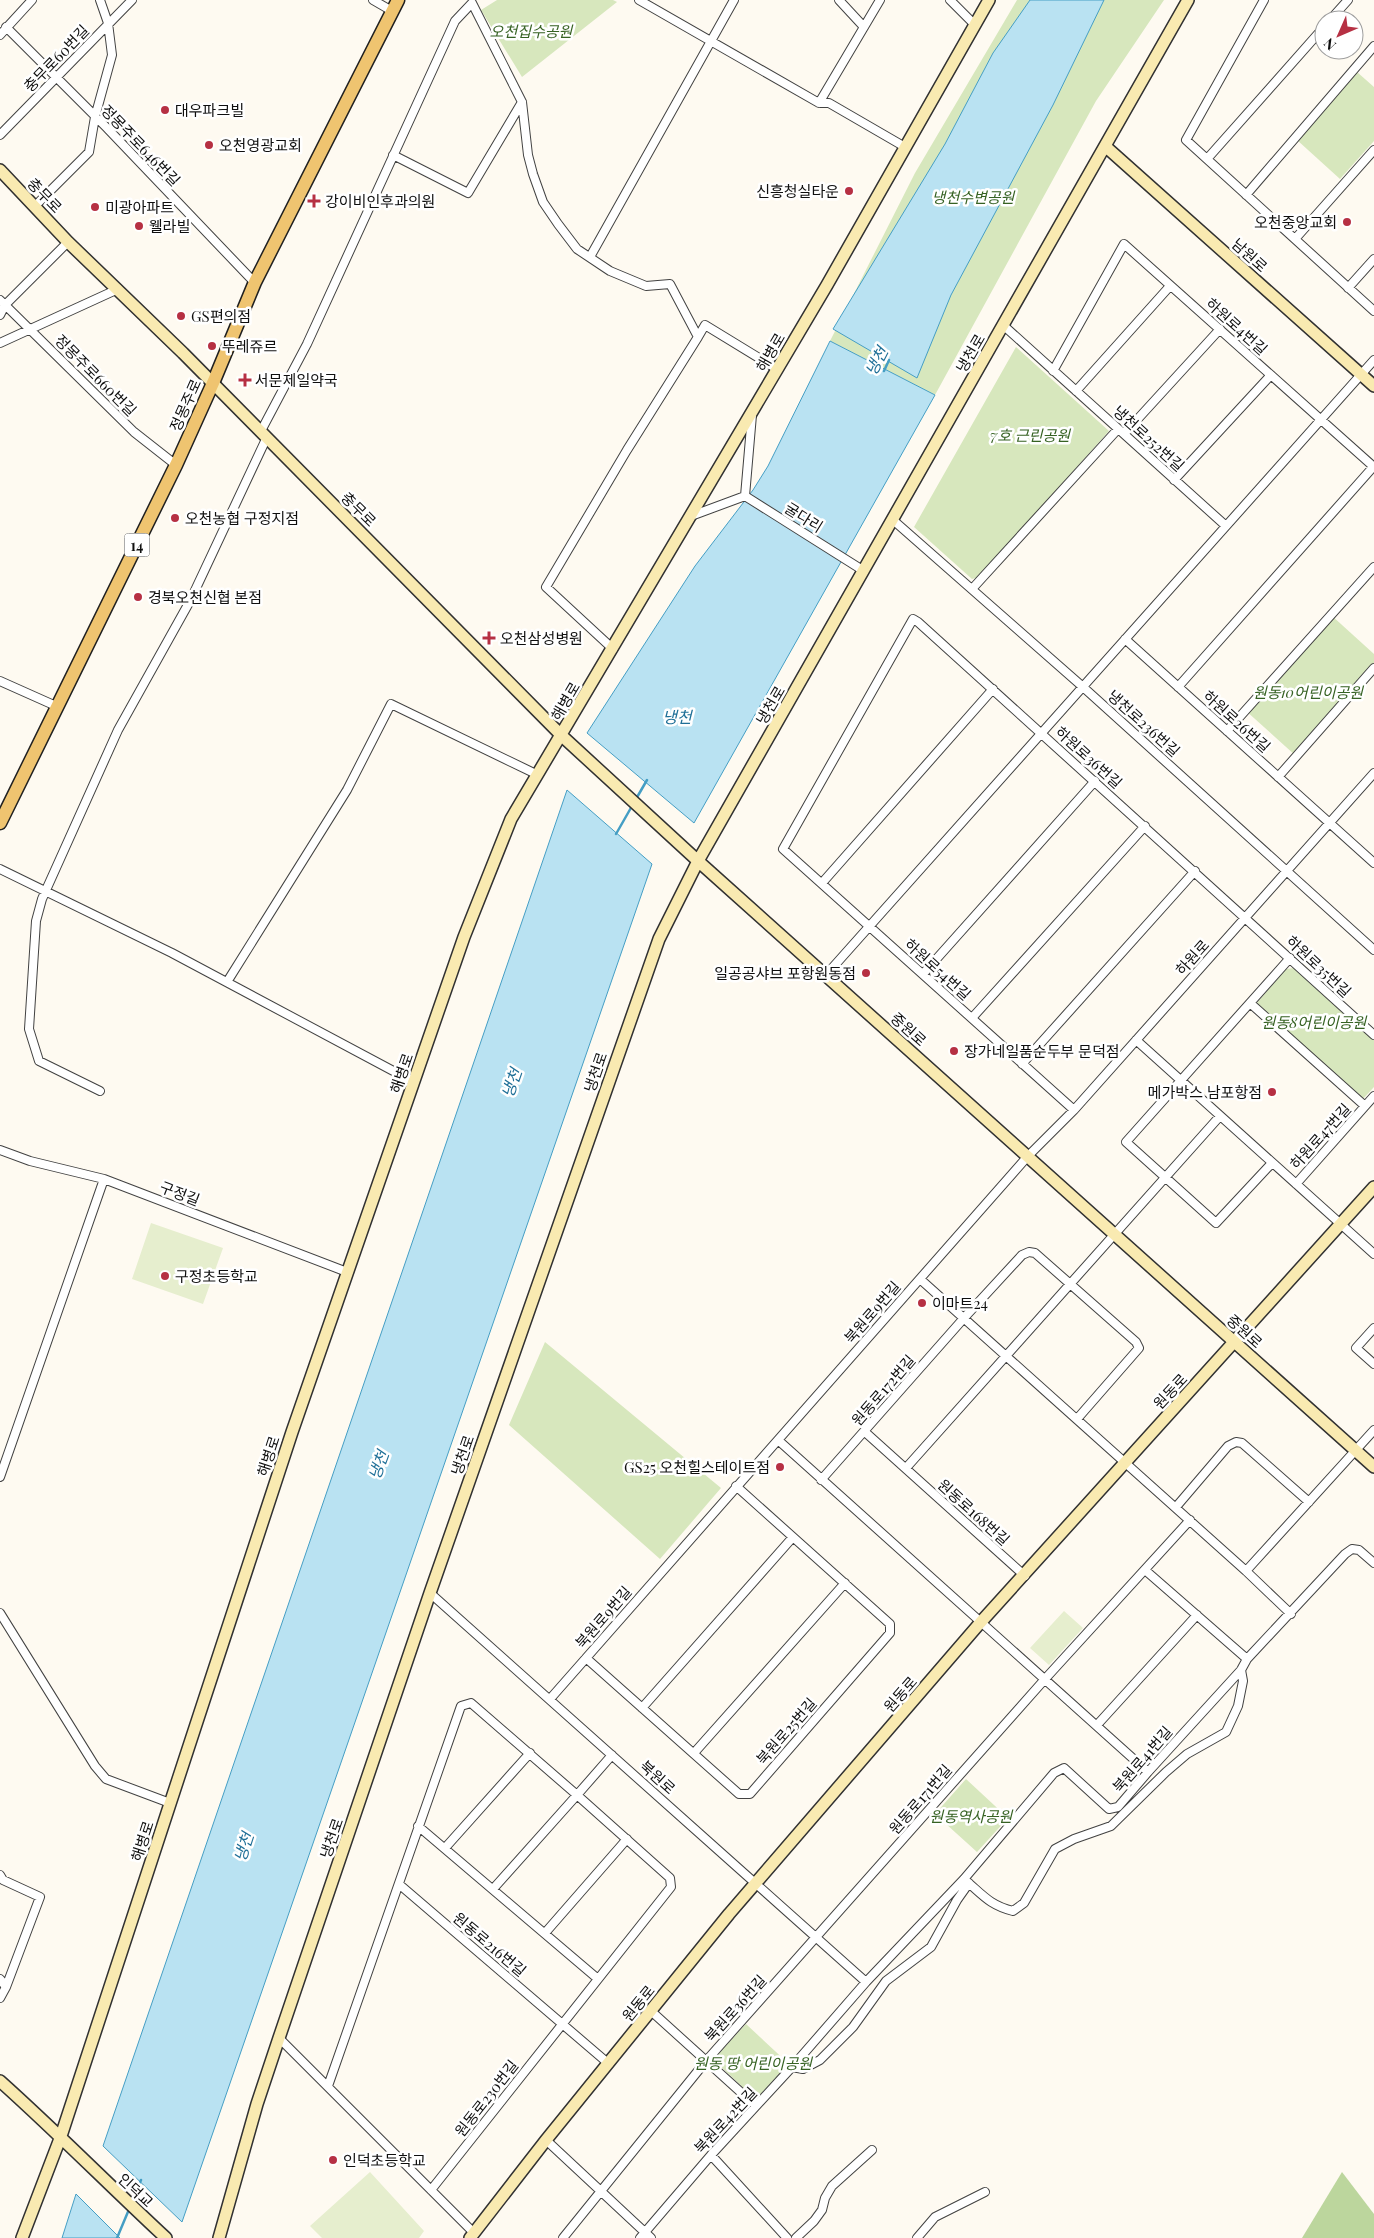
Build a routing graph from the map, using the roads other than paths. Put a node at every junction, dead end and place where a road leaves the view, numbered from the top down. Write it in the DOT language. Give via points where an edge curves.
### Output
graph roads {
  1 [pos="32,0"];
  2 [pos="100,0"];
  3 [pos="132,0"];
  4 [pos="373,0"];
  5 [pos="639,0"];
  6 [pos="734,0"];
  7 [pos="839,0"];
  8 [pos="880,0"];
  9 [pos="950,0"];
  10 [pos="989,0"];
  11 [pos="1188,0"];
  12 [pos="1264,0"];
  13 [pos="1348,0"];
  14 [pos="473,1"];
  15 [pos="395,6"];
  16 [pos="1339,10"];
  17 [pos="108,23"];
  18 [pos="975,25"];
  19 [pos="6,27"];
  20 [pos="864,27"];
  21 [pos="0,35"];
  22 [pos="1314,38"];
  23 [pos="711,41"];
  24 [pos="1374,46"];
  25 [pos="56,78"];
  26 [pos="522,102"];
  27 [pos="819,103"];
  28 [pos="95,117"];
  29 [pos="0,135"];
  30 [pos="1105,146"];
  31 [pos="905,147"];
  32 [pos="1374,150"];
  33 [pos="393,155"];
  34 [pos="1207,159"];
  35 [pos="0,170"];
  36 [pos="1246,195"];
  37 [pos="35,206"];
  38 [pos="1295,239"];
  39 [pos="68,242"];
  40 [pos="590,258"];
  41 [pos="1374,259"];
  42 [pos="255,283"];
  43 [pos="1170,286"];
  44 [pos="1348,288"];
  45 [pos="118,290"];
  46 [pos="2,303"];
  47 [pos="1374,311"];
  48 [pos="0,315"];
  49 [pos="1003,326"];
  50 [pos="30,329"];
  51 [pos="1220,329"];
  52 [pos="698,337"];
  53 [pos="0,343"];
  54 [pos="1374,360"];
  55 [pos="777,369"];
  56 [pos="1053,370"];
  57 [pos="1271,375"];
  58 [pos="1362,375"];
  59 [pos="213,383"];
  60 [pos="1374,386"];
  61 [pos="1076,391"];
  62 [pos="752,413"];
  63 [pos="1321,420"];
  64 [pos="1121,431"];
  65 [pos="264,434"];
  66 [pos="176,465"];
  67 [pos="1374,466"];
  68 [pos="1174,480"];
  69 [pos="746,496"];
  70 [pos="691,516"];
  71 [pos="893,520"];
  72 [pos="1226,526"];
  73 [pos="1374,567"];
  74 [pos="864,570"];
  75 [pos="972,590"];
  76 [pos="1126,639"];
  77 [pos="612,650"];
  78 [pos="1374,668"];
  79 [pos="0,681"];
  80 [pos="1083,687"];
  81 [pos="1178,687"];
  82 [pos="993,689"];
  83 [pos="56,706"];
  84 [pos="1227,731"];
  85 [pos="1042,733"];
  86 [pos="562,736"];
  87 [pos="1374,773"];
  88 [pos="536,774"];
  89 [pos="1278,776"];
  90 [pos="1095,781"];
  91 [pos="0,822"];
  92 [pos="1330,823"];
  93 [pos="1144,826"];
  94 [pos="684,848"];
  95 [pos="783,849"];
  96 [pos="698,861"];
  97 [pos="1374,863"];
  98 [pos="0,869"];
  99 [pos="1195,871"];
  100 [pos="1287,871"];
  101 [pos="822,883"];
  102 [pos="46,891"];
  103 [pos="1246,917"];
  104 [pos="870,926"];
  105 [pos="1374,950"];
  106 [pos="1290,958"];
  107 [pos="923,974"];
  108 [pos="826,975"];
  109 [pos="227,982"];
  110 [pos="1250,1003"];
  111 [pos="972,1018"];
  112 [pos="1374,1035"];
  113 [pos="1136,1040"];
  114 [pos="1022,1064"];
  115 [pos="1180,1081"];
  116 [pos="414,1082"];
  117 [pos="100,1090"];
  118 [pos="1374,1096"];
  119 [pos="1364,1106"];
  120 [pos="1074,1110"];
  121 [pos="1220,1116"];
  122 [pos="0,1150"];
  123 [pos="1028,1156"];
  124 [pos="1272,1163"];
  125 [pos="1165,1177"];
  126 [pos="104,1179"];
  127 [pos="1296,1184"];
  128 [pos="1374,1187"];
  129 [pos="1341,1225"];
  130 [pos="1114,1233"];
  131 [pos="1374,1254"];
  132 [pos="347,1272"];
  133 [pos="920,1280"];
  134 [pos="1070,1283"];
  135 [pos="964,1318"];
  136 [pos="1374,1328"];
  137 [pos="1235,1342"];
  138 [pos="1005,1355"];
  139 [pos="1374,1364"];
  140 [pos="1078,1419"];
  141 [pos="1374,1430"];
  142 [pos="865,1432"];
  143 [pos="778,1440"];
  144 [pos="1356,1451"];
  145 [pos="1125,1462"];
  146 [pos="1374,1467"];
  147 [pos="906,1468"];
  148 [pos="0,1477"];
  149 [pos="821,1480"];
  150 [pos="736,1486"];
  151 [pos="1309,1502"];
  152 [pos="1176,1508"];
  153 [pos="1190,1520"];
  154 [pos="792,1537"];
  155 [pos="1374,1563"];
  156 [pos="1145,1570"];
  157 [pos="1246,1572"];
  158 [pos="1024,1576"];
  159 [pos="845,1584"];
  160 [pos="430,1593"];
  161 [pos="0,1613"];
  162 [pos="1291,1614"];
  163 [pos="1197,1615"];
  164 [pos="980,1623"];
  165 [pos="586,1658"];
  166 [pos="1247,1659"];
  167 [pos="1240,1670"];
  168 [pos="1045,1679"];
  169 [pos="550,1699"];
  170 [pos="642,1708"];
  171 [pos="1097,1725"];
  172 [pos="530,1753"];
  173 [pos="694,1753"];
  174 [pos="612,1755"];
  175 [pos="1148,1772"];
  176 [pos="577,1795"];
  177 [pos="170,1803"];
  178 [pos="418,1826"];
  179 [pos="627,1839"];
  180 [pos="445,1848"];
  181 [pos="0,1875"];
  182 [pos="966,1881"];
  183 [pos="756,1883"];
  184 [pos="400,1885"];
  185 [pos="493,1889"];
  186 [pos="545,1934"];
  187 [pos="816,1937"];
  188 [pos="0,1979"];
  189 [pos="598,1979"];
  190 [pos="866,1982"];
  191 [pos="6,1987"];
  192 [pos="0,1998"];
  193 [pos="651,2011"];
  194 [pos="562,2022"];
  195 [pos="279,2038"];
  196 [pos="706,2061"];
  197 [pos="609,2064"];
  198 [pos="792,2067"];
  199 [pos="0,2082"];
  200 [pos="328,2086"];
  201 [pos="756,2106"];
  202 [pos="61,2136"];
  203 [pos="546,2140"];
  204 [pos="872,2150"];
  205 [pos="711,2155"];
  206 [pos="431,2190"];
  207 [pos="599,2191"];
  208 [pos="985,2192"];
  209 [pos="642,2235"];
  210 [pos="472,2236"];
  211 [pos="22,2238"];
  212 [pos="166,2238"];
  213 [pos="219,2238"];
  214 [pos="563,2238"];
  215 [pos="650,2238"];
  216 [pos="787,2238"];
  217 [pos="796,2238"];
  218 [pos="917,2238"];
  1 -- 19 [label="street"];
  2 -- 17 [label="street"];
  3 -- 17 [label="street, 충무로60번길"];
  4 -- 15 [label="street"];
  5 -- 23 [label="street"];
  6 -- 23 [label="street"];
  7 -- 20 [label="street"];
  8 -- 20 [label="street"];
  9 -- 18 [label="street"];
  10 -- 18 [label="street, 해병로"];
  11 -- 30 [label="street, 냉천로"];
  12 -- 34 [label="street" via="1186,140"];
  13 -- 16 [label="street"];
  14 -- 26 [label="street"];
  14 -- 33 [label="street" via="455,21"];
  15 -- 42 [label="main road, 정몽주로 / 14"];
  17 -- 25 [label="street, 충무로60번길"];
  17 -- 28 [label="street" via="112,55"];
  18 -- 31 [label="street, 해병로"];
  19 -- 21 [label="street"];
  19 -- 25 [label="street, 정몽주로646번길"];
  20 -- 27 [label="street"];
  22 -- 34 [label="street"];
  23 -- 27 [label="street"];
  23 -- 40 [label="street"];
  24 -- 36 [label="street"];
  25 -- 28 [label="street, 정몽주로646번길"];
  25 -- 29 [label="street, 충무로60번길"];
  26 -- 33 [label="street" via="468,193"];
  26 -- 40 [label="street" via="528,155 543,202 577,249"];
  27 -- 31 [label="street" via="829,103"];
  28 -- 37 [label="street" via="89,152"];
  28 -- 42 [label="street, 정몽주로646번길"];
  30 -- 49 [label="street, 냉천로"];
  30 -- 58 [label="street, 남원로"];
  31 -- 55 [label="street, 해병로"];
  32 -- 38 [label="street"];
  33 -- 65 [label="street"];
  34 -- 36 [label="street"];
  35 -- 37 [label="street, 충무로"];
  36 -- 38 [label="street"];
  37 -- 39 [label="street, 충무로"];
  38 -- 44 [label="street"];
  39 -- 45 [label="street, 충무로"];
  39 -- 46 [label="street"];
  40 -- 52 [label="street" via="610,271 646,286 670,284"];
  41 -- 44 [label="street"];
  42 -- 59 [label="main road, 정몽주로 / 14"];
  43 -- 51 [label="street, 하원로4번길"];
  43 -- 56 [label="street, 하원로4번길" via="1124,244"];
  43 -- 61 [label="street"];
  44 -- 47 [label="street"];
  45 -- 50 [label="street"];
  45 -- 59 [label="street, 충무로"];
  46 -- 48 [label="street"];
  46 -- 50 [label="street, 정몽주로660번길"];
  49 -- 56 [label="street, 냉천로252번길"];
  49 -- 71 [label="street, 냉천로"];
  50 -- 53 [label="street"];
  50 -- 66 [label="street, 정몽주로660번길" via="134,432"];
  51 -- 57 [label="street, 하원로4번길"];
  51 -- 64 [label="street"];
  52 -- 55 [label="street" via="705,325"];
  52 -- 77 [label="street" via="546,587"];
  54 -- 58 [label="street"];
  55 -- 62 [label="street, 해병로"];
  56 -- 61 [label="street, 냉천로252번길"];
  57 -- 63 [label="street, 하원로4번길"];
  57 -- 68 [label="street"];
  58 -- 60 [label="street, 남원로"];
  58 -- 63 [label="street"];
  59 -- 65 [label="street, 충무로"];
  59 -- 66 [label="main road, 정몽주로 / 14"];
  61 -- 64 [label="street, 냉천로252번길"];
  62 -- 69 [label="street"];
  62 -- 70 [label="street, 해병로"];
  63 -- 67 [label="street, 하원로4번길"];
  63 -- 72 [label="street"];
  64 -- 68 [label="street, 냉천로252번길"];
  64 -- 75 [label="street"];
  65 -- 86 [label="street, 충무로"];
  65 -- 102 [label="street" via="190,601 118,730"];
  66 -- 83 [label="main road, 정몽주로 / 14"];
  67 -- 81 [label="street"];
  68 -- 72 [label="street, 냉천로252번길"];
  69 -- 70 [label="street"];
  69 -- 74 [label="street, 굴다리"];
  70 -- 77 [label="street, 해병로"];
  71 -- 74 [label="street, 냉천로"];
  71 -- 75 [label="street, 냉천로236번길"];
  72 -- 76 [label="street"];
  73 -- 84 [label="street"];
  74 -- 96 [label="street, 냉천로"];
  75 -- 80 [label="street, 냉천로236번길"];
  76 -- 80 [label="street"];
  76 -- 81 [label="street, 하원로26번길"];
  77 -- 86 [label="street, 해병로"];
  78 -- 89 [label="street"];
  79 -- 83 [label="street"];
  80 -- 85 [label="street"];
  80 -- 100 [label="street, 냉천로236번길"];
  81 -- 84 [label="street, 하원로26번길"];
  82 -- 85 [label="street, 하원로36번길"];
  82 -- 95 [label="street, 하원로36번길" via="913,619"];
  82 -- 101 [label="street"];
  83 -- 91 [label="main road, 정몽주로 / 14"];
  84 -- 89 [label="street, 하원로26번길"];
  85 -- 90 [label="street, 하원로36번길"];
  85 -- 104 [label="street"];
  86 -- 88 [label="street, 해병로"];
  86 -- 94 [label="street, 충무로"];
  87 -- 92 [label="street, 하원로"];
  88 -- 109 [label="street" via="391,704 347,790"];
  88 -- 116 [label="street, 해병로" via="511,819 468,928"];
  89 -- 92 [label="street, 하원로26번길"];
  90 -- 93 [label="street, 하원로36번길"];
  90 -- 107 [label="street"];
  92 -- 97 [label="street, 하원로26번길"];
  92 -- 100 [label="street, 하원로"];
  93 -- 99 [label="street, 하원로36번길"];
  93 -- 111 [label="street"];
  94 -- 96 [label="street, 중원로"];
  95 -- 101 [label="street, 하원로54번길"];
  96 -- 108 [label="street, 중원로"];
  96 -- 160 [label="street, 냉천로" via="649,965"];
  98 -- 102 [label="street"];
  99 -- 103 [label="street, 하원로36번길"];
  99 -- 114 [label="street"];
  100 -- 103 [label="street, 하원로"];
  100 -- 105 [label="street, 냉천로236번길"];
  101 -- 104 [label="street, 하원로54번길"];
  102 -- 109 [label="street"];
  102 -- 117 [label="street" via="36,922 28,1029 39,1061"];
  103 -- 106 [label="street, 하원로35번길"];
  103 -- 113 [label="street, 하원로"];
  104 -- 107 [label="street, 하원로54번길"];
  104 -- 108 [label="street"];
  106 -- 110 [label="street"];
  106 -- 112 [label="street, 하원로35번길"];
  107 -- 111 [label="street, 하원로54번길"];
  108 -- 123 [label="street, 중원로"];
  109 -- 116 [label="street"];
  110 -- 115 [label="street"];
  110 -- 119 [label="street"];
  111 -- 114 [label="street, 하원로54번길"];
  113 -- 115 [label="street, 하원로47번길"];
  113 -- 120 [label="street, 하원로"];
  114 -- 120 [label="street, 하원로54번길"];
  115 -- 121 [label="street, 하원로47번길"];
  115 -- 125 [label="street" via="1126,1142"];
  116 -- 132 [label="street, 해병로"];
  118 -- 119 [label="street"];
  119 -- 127 [label="street, 하원로47번길"];
  120 -- 123 [label="street, 하원로"];
  121 -- 124 [label="street, 하원로47번길"];
  121 -- 125 [label="street"];
  122 -- 126 [label="street, 구정길" via="30,1161"];
  123 -- 130 [label="street, 중원로"];
  123 -- 133 [label="street, 북원로9번길"];
  124 -- 125 [label="street, 하원로47번길" via="1216,1223"];
  124 -- 127 [label="street, 하원로47번길"];
  125 -- 130 [label="street"];
  126 -- 132 [label="street, 구정길"];
  126 -- 148 [label="street"];
  127 -- 129 [label="street, 하원로47번길"];
  128 -- 129 [label="street, 원동로"];
  129 -- 131 [label="street, 하원로47번길"];
  129 -- 137 [label="street, 원동로"];
  130 -- 134 [label="street"];
  130 -- 137 [label="street, 중원로"];
  132 -- 177 [label="street, 해병로"];
  133 -- 135 [label="street"];
  133 -- 143 [label="street, 북원로9번길"];
  134 -- 135 [label="street, 원동로172번길" via="1035,1253 1029,1252 1022,1255"];
  134 -- 138 [label="street"];
  134 -- 140 [label="street" via="1136,1342 1138,1348"];
  135 -- 138 [label="street"];
  135 -- 142 [label="street, 원동로172번길"];
  136 -- 139 [label="street" via="1356,1348"];
  137 -- 144 [label="street, 중원로"];
  137 -- 145 [label="street, 원동로"];
  138 -- 140 [label="street"];
  138 -- 147 [label="street"];
  140 -- 145 [label="street"];
  141 -- 144 [label="street"];
  142 -- 147 [label="street, 원동로168번길"];
  142 -- 149 [label="street, 원동로172번길"];
  143 -- 149 [label="street"];
  143 -- 150 [label="street, 북원로9번길"];
  144 -- 146 [label="street, 중원로"];
  144 -- 151 [label="street"];
  145 -- 152 [label="street"];
  145 -- 158 [label="street, 원동로"];
  147 -- 158 [label="street, 원동로168번길"];
  149 -- 164 [label="street"];
  150 -- 154 [label="street"];
  150 -- 165 [label="street, 북원로9번길"];
  151 -- 152 [label="street" via="1242,1443 1236,1442 1228,1446"];
  151 -- 157 [label="street"];
  152 -- 153 [label="street"];
  153 -- 156 [label="street, 원동로171번길"];
  153 -- 157 [label="street"];
  154 -- 159 [label="street"];
  154 -- 170 [label="street"];
  155 -- 162 [label="street, 북원로41번길" via="1360,1550 1352,1549"];
  156 -- 163 [label="street"];
  156 -- 168 [label="street, 원동로171번길"];
  157 -- 162 [label="street"];
  158 -- 164 [label="street, 원동로"];
  159 -- 173 [label="street"];
  159 -- 173 [label="street, 북원로25번길" via="890,1624 890,1633 750,1794 739,1794"];
  160 -- 169 [label="street, 북원로"];
  160 -- 195 [label="street, 냉천로"];
  161 -- 177 [label="street" via="106,1780"];
  162 -- 166 [label="street, 북원로41번길"];
  163 -- 166 [label="street"];
  163 -- 171 [label="street"];
  164 -- 168 [label="street"];
  164 -- 183 [label="street, 원동로"];
  165 -- 169 [label="street, 북원로9번길"];
  165 -- 170 [label="street, 북원로25번길"];
  166 -- 167 [label="street, 북원로41번길"];
  167 -- 175 [label="street, 북원로41번길"];
  167 -- 182 [label="street" via="1243,1681 1238,1706 1226,1732 1187,1754 1111,1826 1074,1839 1055,1850 1024,1903 1013,1912 987,1901"];
  168 -- 171 [label="street"];
  168 -- 187 [label="street, 원동로171번길"];
  169 -- 174 [label="street, 북원로"];
  170 -- 173 [label="street, 북원로25번길"];
  171 -- 175 [label="street"];
  172 -- 176 [label="street"];
  172 -- 178 [label="street" via="471,1703 461,1706"];
  172 -- 180 [label="street"];
  174 -- 176 [label="street"];
  174 -- 183 [label="street, 북원로"];
  175 -- 182 [label="street, 북원로41번길" via="1114,1810 1064,1768 1059,1769"];
  176 -- 179 [label="street"];
  176 -- 185 [label="street"];
  177 -- 202 [label="street, 해병로"];
  178 -- 180 [label="street"];
  178 -- 184 [label="street"];
  179 -- 186 [label="street"];
  179 -- 189 [label="street" via="670,1878 671,1887"];
  180 -- 185 [label="street"];
  181 -- 191 [label="street" via="3,1880 40,1897"];
  182 -- 190 [label="street, 북원로41번길"];
  182 -- 198 [label="street" via="932,1947 886,1981 853,2027 820,2060 803,2069"];
  183 -- 187 [label="street, 북원로"];
  183 -- 193 [label="street, 원동로"];
  184 -- 194 [label="street, 원동로216번길"];
  184 -- 200 [label="street"];
  185 -- 186 [label="street"];
  186 -- 189 [label="street"];
  187 -- 190 [label="street, 북원로"];
  187 -- 196 [label="street, 북원로36번길"];
  188 -- 191 [label="street"];
  189 -- 194 [label="street"];
  190 -- 198 [label="street, 북원로42번길"];
  191 -- 192 [label="street"];
  193 -- 196 [label="street"];
  193 -- 197 [label="street, 원동로"];
  194 -- 197 [label="street, 원동로216번길"];
  194 -- 206 [label="street, 원동로230번길"];
  195 -- 200 [label="street"];
  195 -- 213 [label="street, 냉천로"];
  196 -- 201 [label="street"];
  196 -- 207 [label="street, 북원로36번길"];
  197 -- 203 [label="street, 원동로"];
  198 -- 201 [label="street, 북원로42번길"];
  199 -- 202 [label="street, 인덕교"];
  200 -- 206 [label="street"];
  201 -- 205 [label="street, 북원로42번길"];
  202 -- 211 [label="street, 해병로"];
  202 -- 212 [label="street, 인덕교"];
  203 -- 207 [label="street"];
  203 -- 210 [label="street, 원동로"];
  204 -- 217 [label="street" via="832,2186 822,2210"];
  205 -- 209 [label="street, 북원로42번길"];
  205 -- 216 [label="street"];
  206 -- 210 [label="street"];
  207 -- 209 [label="street"];
  207 -- 214 [label="street, 북원로36번길"];
  208 -- 218 [label="street" via="935,2217"];
  209 -- 215 [label="street"];
}
